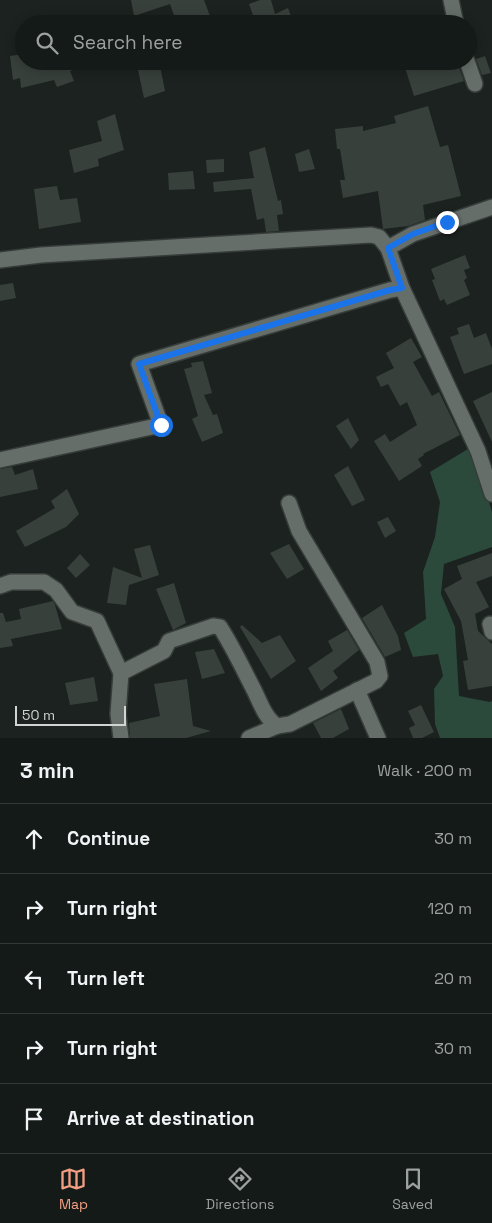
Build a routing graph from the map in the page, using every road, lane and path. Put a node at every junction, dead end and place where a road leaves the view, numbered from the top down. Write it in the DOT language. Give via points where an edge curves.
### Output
graph roads {
  1 [pos="451,0"];
  2 [pos="454,15"];
  3 [pos="470,70"];
  4 [pos="475,84"];
  5 [pos="492,207"];
  6 [pos="388,248"];
  7 [pos="0,260"];
  8 [pos="402,288"];
  9 [pos="0,460"];
  10 [pos="492,494"];
  11 [pos="289,503"];
  12 [pos="0,586"];
  13 [pos="120,672"];
  14 [pos="357,690"];
  15 [pos="276,726"];
  16 [pos="121,738"];
  17 [pos="249,738"];
  18 [pos="378,738"];
  1 -- 2 [label="street"];
  3 -- 4 [label="street"];
  5 -- 6 [label="street" via="413,234"];
  6 -- 7 [label="street" via="378,237 371,235"];
  6 -- 8 [label="street"];
  8 -- 9 [label="street" via="139,364 161,425"];
  8 -- 10 [label="street" via="478,451"];
  11 -- 14 [label="street" via="299,531 377,662 380,676"];
  12 -- 13 [label="street" via="11,582 44,582 56,590 72,612 97,620"];
  13 -- 15 [label="street" via="164,651 169,641 213,626 220,627 264,710"];
  13 -- 16 [label="street" via="118,714"];
  14 -- 15 [label="street" via="290,724"];
  14 -- 18 [label="street"];
  15 -- 17 [label="street"];
}
